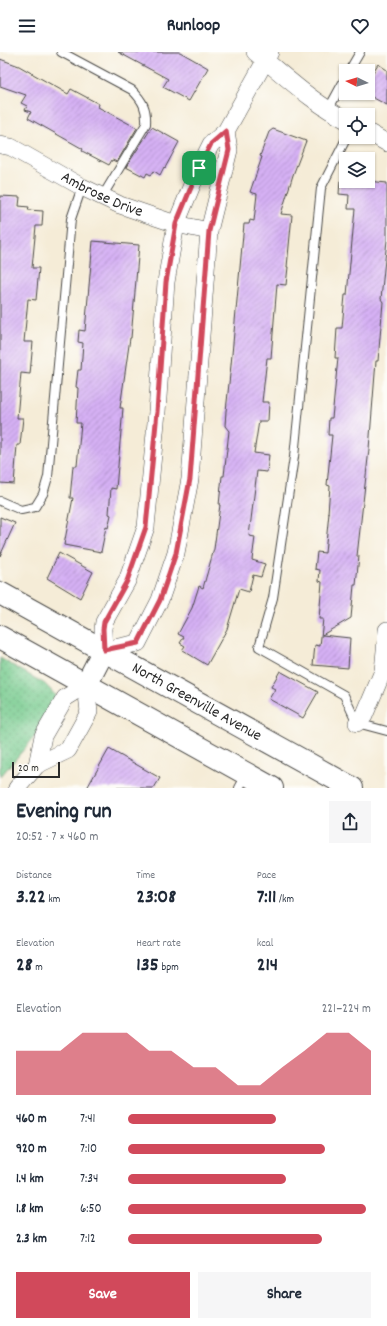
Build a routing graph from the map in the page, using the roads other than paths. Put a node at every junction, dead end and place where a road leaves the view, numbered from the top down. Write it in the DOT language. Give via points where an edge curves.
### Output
graph roads {
  1 [pos="61,52"];
  2 [pos="360,52"];
  3 [pos="263,55"];
  4 [pos="353,64"];
  5 [pos="339,90"];
  6 [pos="328,110"];
  7 [pos="339,116"];
  8 [pos="226,131"];
  9 [pos="375,136"];
  10 [pos="387,143"];
  11 [pos="343,144"];
  12 [pos="0,145"];
  13 [pos="82,187"];
  14 [pos="102,197"];
  15 [pos="176,224"];
  16 [pos="209,231"];
  17 [pos="0,501"];
  18 [pos="0,593"];
  19 [pos="387,630"];
  20 [pos="0,637"];
  21 [pos="104,650"];
  22 [pos="86,685"];
  23 [pos="357,723"];
  24 [pos="387,731"];
  25 [pos="37,765"];
  26 [pos="243,781"];
  27 [pos="17,788"];
  28 [pos="272,788"];
  29 [pos="352,788"];
  1 -- 14 [label="lane" via="132,90 140,98 147,113 146,124"];
  2 -- 4 [label="lane"];
  3 -- 6 [label="street" via="314,101"];
  3 -- 8 [label="street"];
  5 -- 6 [label="lane"];
  6 -- 7 [label="street"];
  8 -- 15 [label="street" via="211,144"];
  8 -- 16 [label="street" via="229,150"];
  9 -- 10 [label="street"];
  11 -- 23 [label="lane" via="321,188 294,457 273,598 259,647 344,695"];
  12 -- 13 [label="street, Ambrose Drive" via="10,147"];
  13 -- 14 [label="street, Ambrose Drive"];
  13 -- 17 [label="lane" via="71,219 48,477 43,494 34,507 21,510"];
  14 -- 15 [label="street, Ambrose Drive"];
  15 -- 16 [label="street, Ambrose Drive"];
  15 -- 21 [label="street" via="166,282 146,527 127,581 104,622"];
  16 -- 21 [label="street" via="190,479 176,553 160,600 138,643"];
  18 -- 21 [label="main road, North Greenville Avenue"];
  19 -- 23 [label="street" via="384,671 364,716"];
  20 -- 22 [label="main road"];
  21 -- 22 [label="main road"];
  21 -- 29 [label="main road, North Greenville Avenue"];
  22 -- 25 [label="street" via="65,698 43,736"];
  22 -- 25 [label="street" via="89,712 68,750"];
  22 -- 26 [label="main road"];
  23 -- 24 [label="lane"];
  25 -- 27 [label="street"];
  26 -- 28 [label="main road"];
}
